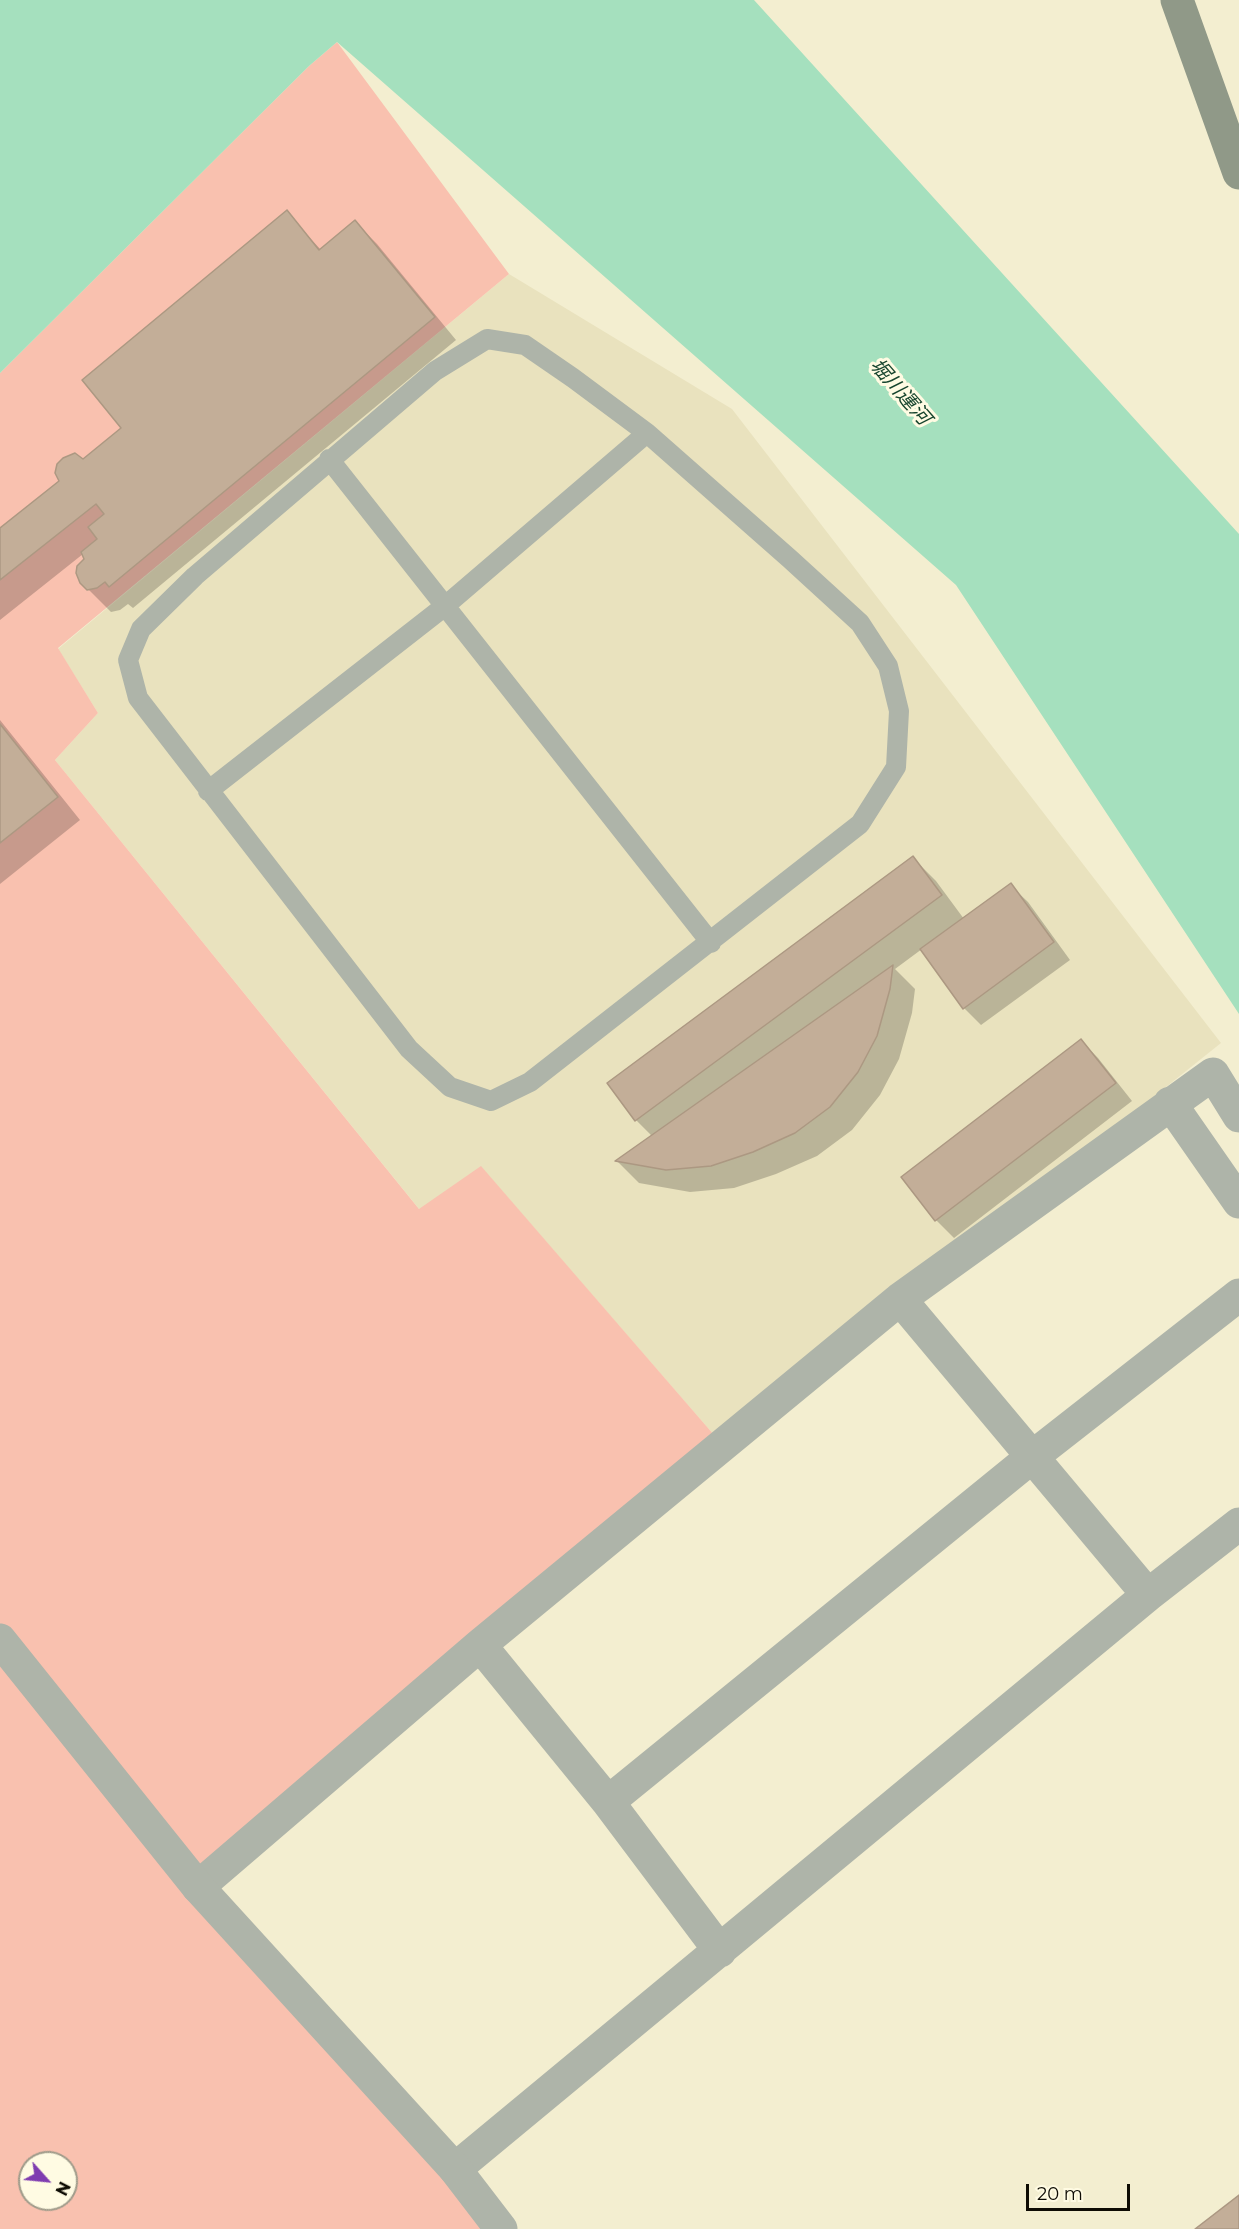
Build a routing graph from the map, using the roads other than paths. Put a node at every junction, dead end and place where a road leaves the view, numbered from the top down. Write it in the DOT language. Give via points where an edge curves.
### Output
graph roads {
  1 [pos="1177,0"];
  2 [pos="1239,173"];
  3 [pos="647,433"];
  4 [pos="329,459"];
  5 [pos="445,606"];
  6 [pos="208,791"];
  7 [pos="711,943"];
  8 [pos="1170,1103"];
  9 [pos="1239,1116"];
  10 [pos="1239,1202"];
  11 [pos="1239,1295"];
  12 [pos="900,1299"];
  13 [pos="1032,1457"];
  14 [pos="1239,1524"];
  15 [pos="1148,1595"];
  16 [pos="0,1640"];
  17 [pos="480,1645"];
  18 [pos="608,1802"];
  19 [pos="198,1887"];
  20 [pos="720,1951"];
  21 [pos="455,2169"];
  22 [pos="501,2229"];
  1 -- 2 [label="main road"];
  3 -- 4 [label="lane" via="525,345 488,339 435,371"];
  3 -- 5 [label="lane"];
  3 -- 7 [label="lane" via="860,623 888,666 899,711 896,767 860,824"];
  4 -- 5 [label="lane"];
  4 -- 6 [label="lane" via="195,576 141,629 128,660 138,698"];
  5 -- 6 [label="lane"];
  5 -- 7 [label="lane"];
  6 -- 7 [label="lane" via="409,1049 450,1087 491,1101 530,1082"];
  8 -- 9 [label="street" via="1213,1074"];
  8 -- 10 [label="street"];
  8 -- 12 [label="street"];
  11 -- 13 [label="street"];
  12 -- 13 [label="street"];
  12 -- 17 [label="street"];
  13 -- 15 [label="street"];
  13 -- 18 [label="street"];
  14 -- 15 [label="street"];
  15 -- 20 [label="street"];
  16 -- 19 [label="street"];
  17 -- 18 [label="street"];
  17 -- 19 [label="street"];
  18 -- 20 [label="street"];
  19 -- 21 [label="street"];
  20 -- 21 [label="street"];
  21 -- 22 [label="street"];
}
